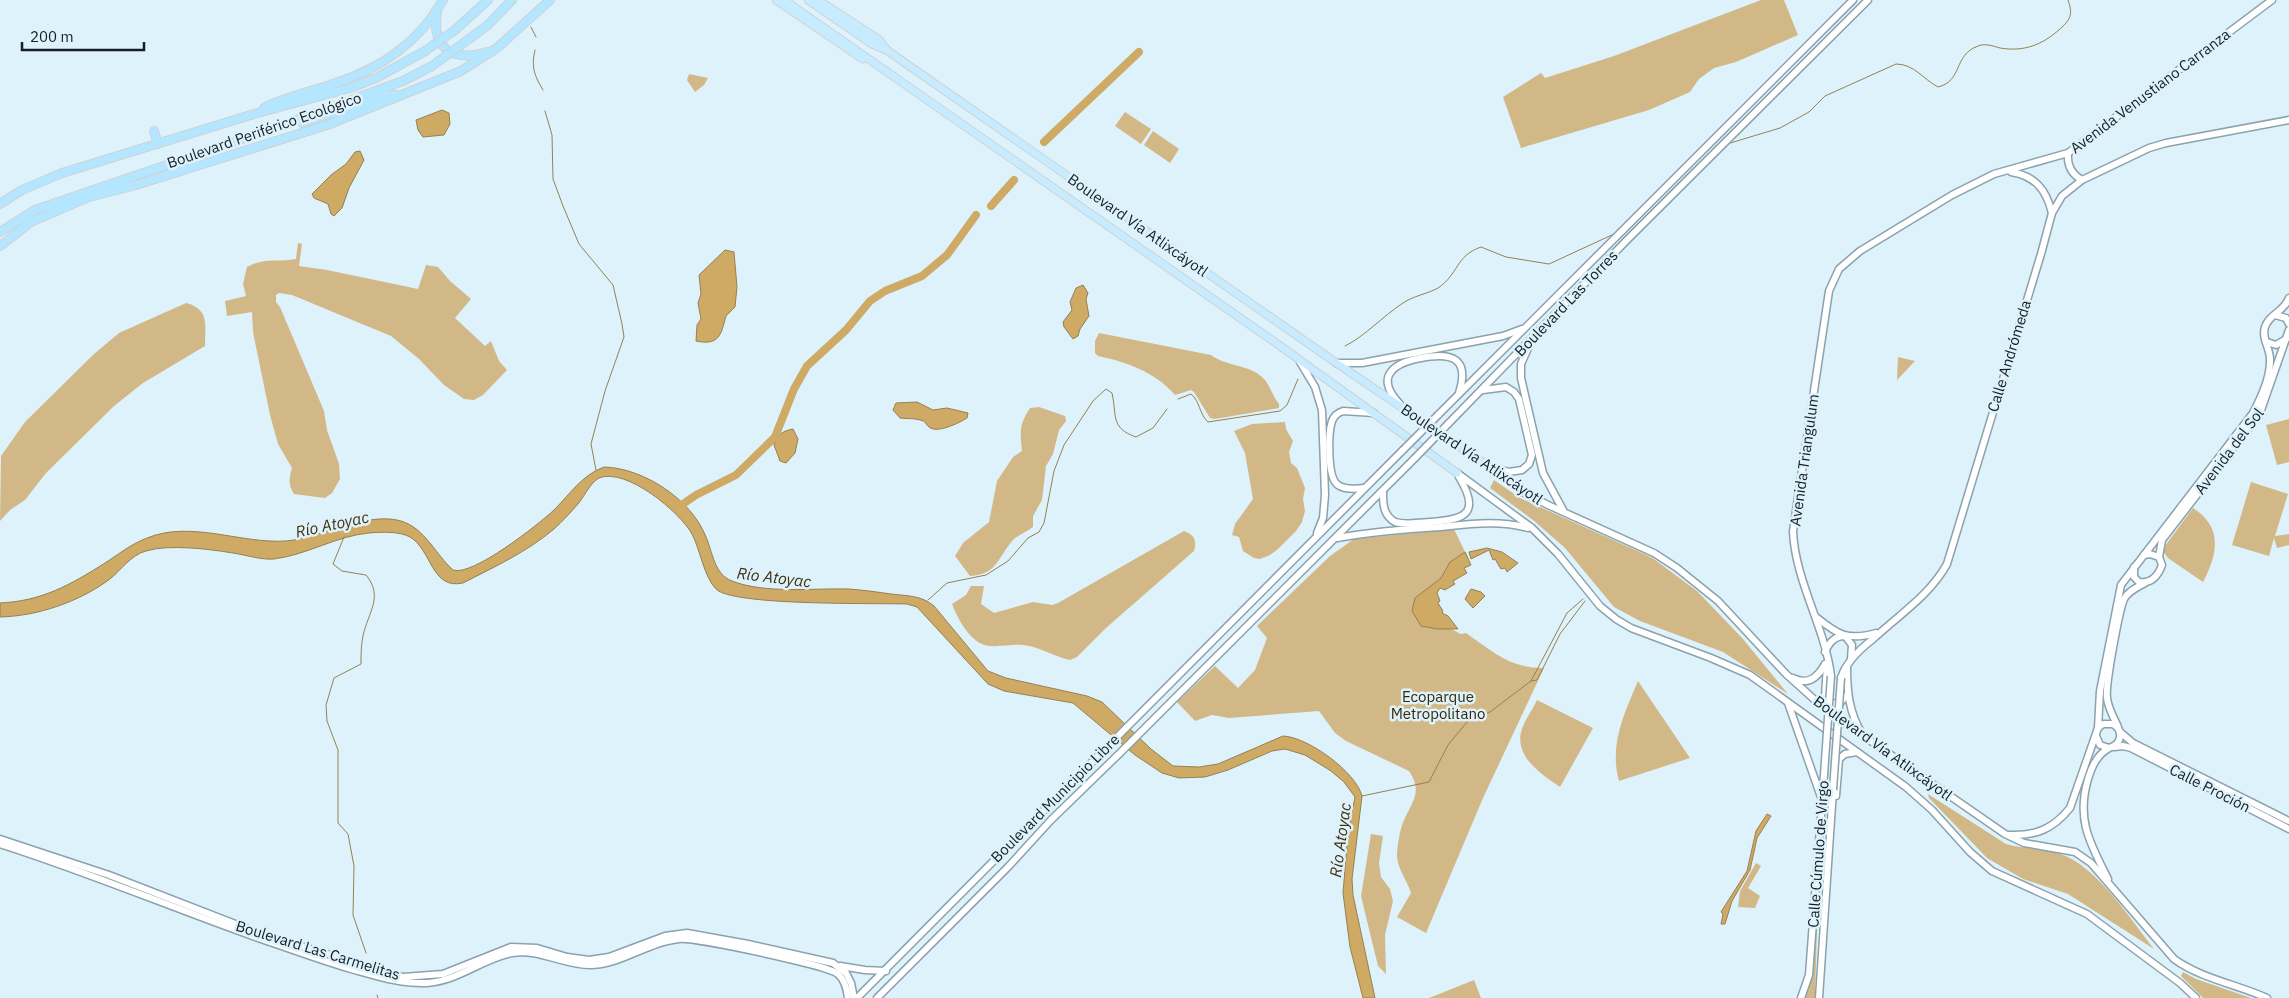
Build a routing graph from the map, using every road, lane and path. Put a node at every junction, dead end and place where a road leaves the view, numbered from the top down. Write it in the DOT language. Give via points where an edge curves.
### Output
graph roads {
  1 [pos="443,0"];
  2 [pos="488,0"];
  3 [pos="512,0"];
  4 [pos="550,0"];
  5 [pos="776,0"];
  6 [pos="784,0"];
  7 [pos="808,0"];
  8 [pos="818,0"];
  9 [pos="1853,0"];
  10 [pos="1868,0"];
  11 [pos="2272,0"];
  12 [pos="437,10"];
  13 [pos="496,48"];
  14 [pos="888,51"];
  15 [pos="873,61"];
  16 [pos="399,96"];
  17 [pos="254,114"];
  18 [pos="2289,120"];
  19 [pos="154,131"];
  20 [pos="266,131"];
  21 [pos="255,135"];
  22 [pos="158,144"];
  23 [pos="2068,153"];
  24 [pos="212,160"];
  25 [pos="2008,171"];
  26 [pos="2082,180"];
  27 [pos="136,185"];
  28 [pos="99,188"];
  29 [pos="0,204"];
  30 [pos="2052,213"];
  31 [pos="0,232"];
  32 [pos="0,246"];
  33 [pos="1839,269"];
  34 [pos="2289,298"];
  35 [pos="2275,314"];
  36 [pos="2289,324"];
  37 [pos="1523,329"];
  38 [pos="2289,330"];
  39 [pos="1532,339"];
  40 [pos="2286,339"];
  41 [pos="2267,342"];
  42 [pos="1300,360"];
  43 [pos="1335,362"];
  44 [pos="1482,390"];
  45 [pos="1458,395"];
  46 [pos="1404,408"];
  47 [pos="1374,414"];
  48 [pos="1488,466"];
  49 [pos="1457,473"];
  50 [pos="1364,488"];
  51 [pos="1383,492"];
  52 [pos="1563,510"];
  53 [pos="1532,528"];
  54 [pos="1316,537"];
  55 [pos="1336,538"];
  56 [pos="2143,556"];
  57 [pos="2159,557"];
  58 [pos="2134,567"];
  59 [pos="2145,583"];
  60 [pos="2121,585"];
  61 [pos="2134,589"];
  62 [pos="1253,599"];
  63 [pos="1265,607"];
  64 [pos="1816,617"];
  65 [pos="1880,632"];
  66 [pos="1845,636"];
  67 [pos="1826,655"];
  68 [pos="1848,664"];
  69 [pos="1786,674"];
  70 [pos="1847,695"];
  71 [pos="1788,702"];
  72 [pos="1829,710"];
  73 [pos="1837,716"];
  74 [pos="2119,729"];
  75 [pos="2097,731"];
  76 [pos="1864,737"];
  77 [pos="2132,745"];
  78 [pos="2112,747"];
  79 [pos="1857,752"];
  80 [pos="2192,775"];
  81 [pos="1822,804"];
  82 [pos="2289,821"];
  83 [pos="1831,828"];
  84 [pos="2289,829"];
  85 [pos="2005,834"];
  86 [pos="0,839"];
  87 [pos="0,844"];
  88 [pos="1830,844"];
  89 [pos="2112,886"];
  90 [pos="1815,903"];
  91 [pos="1823,922"];
  92 [pos="1812,925"];
  93 [pos="723,943"];
  94 [pos="1822,946"];
  95 [pos="531,950"];
  96 [pos="840,966"];
  97 [pos="886,971"];
  98 [pos="848,998"];
  99 [pos="855,998"];
  100 [pos="877,998"];
  101 [pos="1801,998"];
  102 [pos="1819,998"];
  103 [pos="2196,998"];
  104 [pos="2267,998"];
  1 -- 12 [label="highway"];
  2 -- 17 [label="highway, Boulevard Periférico Ecológico, bridge" via="425,52 376,78"];
  3 -- 20 [label="highway, Boulevard Periférico Ecológico, bridge" via="488,25 432,66 403,81"];
  4 -- 13 [label="highway"];
  5 -- 15 [label="main road, Boulevard Vía Atlixcáyotl" via="856,56"];
  6 -- 15 [label="main road, Boulevard Vía Atlixcáyotl"];
  7 -- 14 [label="main road, Boulevard Vía Atlixcáyotl" via="872,44"];
  8 -- 14 [label="main road, Boulevard Vía Atlixcáyotl" via="878,39"];
  9 -- 37 [label="main road, Boulevard Las Torres"];
  10 -- 39 [label="main road, Boulevard Las Torres"];
  11 -- 23 [label="main road, Avenida Venustiano Carranza"];
  12 -- 13 [label="highway" via="437,34 448,51 471,56"];
  12 -- 17 [label="highway" via="410,43 374,68 278,101"];
  13 -- 16 [label="highway" via="461,71"];
  14 -- 43 [label="main road, Boulevard Vía Atlixcáyotl"];
  15 -- 42 [label="main road, Boulevard Vía Atlixcáyotl"];
  16 -- 20 [label="highway" via="386,95 320,118"];
  16 -- 24 [label="highway" via="327,125"];
  17 -- 22 [label="highway, Boulevard Periférico Ecológico"];
  18 -- 26 [label="main road, Calle Andrómeda" via="2166,143"];
  19 -- 22 [label="highway"];
  20 -- 21 [label="highway, Boulevard Periférico Ecológico"];
  21 -- 24 [label="highway"];
  21 -- 28 [label="highway, Boulevard Periférico Ecológico"];
  22 -- 29 [label="highway, Boulevard Periférico Ecológico" via="62,173 22,190"];
  23 -- 25 [label="main road, Avenida Venustiano Carranza"];
  23 -- 26 [label="main road" via="2072,172"];
  24 -- 27 [label="highway"];
  25 -- 30 [label="main road" via="2030,177 2039,184"];
  25 -- 33 [label="main road, Avenida Venustiano Carranza" via="1994,174 1952,195 1860,251"];
  26 -- 30 [label="main road, Calle Andrómeda" via="2062,196"];
  27 -- 28 [label="highway"];
  27 -- 32 [label="highway" via="100,194 43,216 21,228"];
  28 -- 31 [label="highway, Boulevard Periférico Ecológico" via="35,210"];
  30 -- 65 [label="main road, Calle Andrómeda" via="1947,564 1927,591"];
  33 -- 64 [label="main road, Avenida Triangulum" via="1829,292 1794,531 1797,560"];
  34 -- 35 [label="main road" via="2285,307"];
  35 -- 36 [label="main road" via="2286,318"];
  35 -- 41 [label="main road, Avenida del Sol" via="2264,330"];
  37 -- 43 [label="main road" via="1503,336 1362,363"];
  37 -- 45 [label="main road, Boulevard Las Torres"];
  38 -- 40 [label="main road, Avenida del Sol"];
  39 -- 44 [label="main road, Boulevard Las Torres"];
  39 -- 52 [label="main road" via="1524,355 1521,378 1543,473"];
  40 -- 41 [label="main road" via="2276,345"];
  40 -- 57 [label="main road, Avenida del Sol" via="2260,413 2162,540"];
  41 -- 56 [label="main road, Avenida del Sol" via="2270,361 2263,392 2253,413"];
  42 -- 47 [label="main road, Boulevard Vía Atlixcáyotl"];
  42 -- 54 [label="main road" via="1315,387 1322,410 1324,512"];
  43 -- 46 [label="main road, Boulevard Vía Atlixcáyotl"];
  44 -- 48 [label="main road" via="1506,387 1517,395 1532,451 1529,464 1522,470 1504,472"];
  44 -- 51 [label="main road, Boulevard Las Torres, bridge"];
  45 -- 46 [label="main road" via="1462,374 1452,357 1438,355 1406,360 1394,367 1388,380 1392,395"];
  45 -- 50 [label="main road, Boulevard Las Torres, bridge"];
  46 -- 48 [label="main road, Boulevard Vía Atlixcáyotl"];
  47 -- 49 [label="main road, Boulevard Vía Atlixcáyotl"];
  47 -- 50 [label="main road" via="1343,411 1334,418 1330,430 1333,481 1342,487"];
  48 -- 52 [label="main road, Boulevard Vía Atlixcáyotl" via="1521,491"];
  49 -- 51 [label="main road" via="1470,502 1467,512 1453,520 1395,522 1385,512"];
  49 -- 53 [label="main road, Boulevard Vía Atlixcáyotl"];
  50 -- 54 [label="main road, Boulevard Las Torres"];
  51 -- 55 [label="main road, Boulevard Las Torres"];
  52 -- 69 [label="main road, Boulevard Vía Atlixcáyotl" via="1654,553 1684,572 1718,601"];
  53 -- 55 [label="main road" via="1488,523"];
  53 -- 71 [label="main road, Boulevard Vía Atlixcáyotl" via="1558,554 1600,606 1619,622 1734,667"];
  54 -- 62 [label="main road, Boulevard Las Torres"];
  55 -- 63 [label="main road, Boulevard Las Torres"];
  56 -- 57 [label="main road"];
  56 -- 58 [label="main road"];
  57 -- 59 [label="main road" via="2160,571"];
  58 -- 59 [label="main road" via="2136,580"];
  58 -- 60 [label="main road"];
  59 -- 61 [label="main road"];
  60 -- 61 [label="main road"];
  60 -- 75 [label="main road" via="2100,691"];
  61 -- 74 [label="main road" via="2124,600 2106,692"];
  62 -- 97 [label="main road, Boulevard Municipio Libre"];
  63 -- 100 [label="main road, Boulevard Municipio Libre"];
  64 -- 66 [label="main road"];
  64 -- 67 [label="main road, Avenida Triangulum"];
  65 -- 66 [label="main road" via="1863,637"];
  65 -- 68 [label="main road, Calle Andrómeda"];
  66 -- 67 [label="main road" via="1832,640"];
  66 -- 68 [label="main road" via="1852,645"];
  67 -- 69 [label="main road" via="1820,672 1812,680 1797,680"];
  67 -- 70 [label="main road" via="1826,697 1839,704"];
  67 -- 72 [label="main road, Avenida Triangulum, bridge" via="1831,676"];
  68 -- 70 [label="main road"];
  68 -- 73 [label="main road, Calle Andrómeda, bridge" via="1841,678"];
  69 -- 76 [label="main road, Boulevard Vía Atlixcáyotl" via="1826,710"];
  70 -- 76 [label="main road"];
  71 -- 79 [label="main road, Boulevard Vía Atlixcáyotl"];
  71 -- 81 [label="main road"];
  72 -- 81 [label="main road, Calle Cúmulo de Virgo, bridge"];
  73 -- 83 [label="main road, Calle Cúmulo de Virgo, bridge"];
  74 -- 75 [label="main road" via="2108,723"];
  74 -- 77 [label="main road"];
  74 -- 78 [label="main road" via="2121,737"];
  75 -- 78 [label="main road" via="2100,745"];
  75 -- 85 [label="main road" via="2076,796 2062,819 2038,833"];
  76 -- 85 [label="main road, Boulevard Vía Atlixcáyotl"];
  77 -- 78 [label="main road"];
  77 -- 80 [label="main road, Calle Proción"];
  78 -- 89 [label="main road" via="2100,755 2091,771 2083,817 2093,848"];
  79 -- 88 [label="main road" via="1839,758"];
  79 -- 103 [label="main road, Boulevard Vía Atlixcáyotl" via="1932,810 1992,871 2087,914"];
  80 -- 82 [label="main road, Calle Proción"];
  80 -- 84 [label="main road, Calle Proción"];
  81 -- 83 [label="main road" via="1829,815"];
  81 -- 90 [label="main road, Calle Cúmulo de Virgo"];
  83 -- 88 [label="main road, Calle Cúmulo de Virgo"];
  85 -- 89 [label="main road, Boulevard Vía Atlixcáyotl" via="2024,843 2075,852 2091,863"];
  86 -- 95 [label="main road, Boulevard Las Carmelitas" via="108,874 261,934 395,975 443,974 506,949"];
  87 -- 95 [label="main road, Boulevard Las Carmelitas" via="293,951 394,980 442,981 503,956"];
  88 -- 91 [label="main road, Calle Cúmulo de Virgo"];
  89 -- 104 [label="main road, Boulevard Vía Atlixcáyotl" via="2174,959 2199,974"];
  90 -- 91 [label="main road" via="1817,919"];
  90 -- 92 [label="main road, Calle Cúmulo de Virgo"];
  91 -- 94 [label="main road, Calle Cúmulo de Virgo"];
  92 -- 94 [label="main road" via="1822,930"];
  92 -- 101 [label="main road, Calle Cúmulo de Virgo" via="1809,975"];
  93 -- 95 [label="main road, Boulevard Las Carmelitas" via="678,933 608,957 589,960"];
  93 -- 96 [label="main road, Boulevard Las Carmelitas"];
  93 -- 98 [label="main road, Boulevard Las Carmelitas" via="832,970 843,980"];
  94 -- 102 [label="main road, Calle Cúmulo de Virgo"];
  96 -- 97 [label="main road, Boulevard Las Carmelitas"];
  96 -- 99 [label="main road" via="851,983"];
  97 -- 99 [label="main road, Boulevard Municipio Libre"];
}
